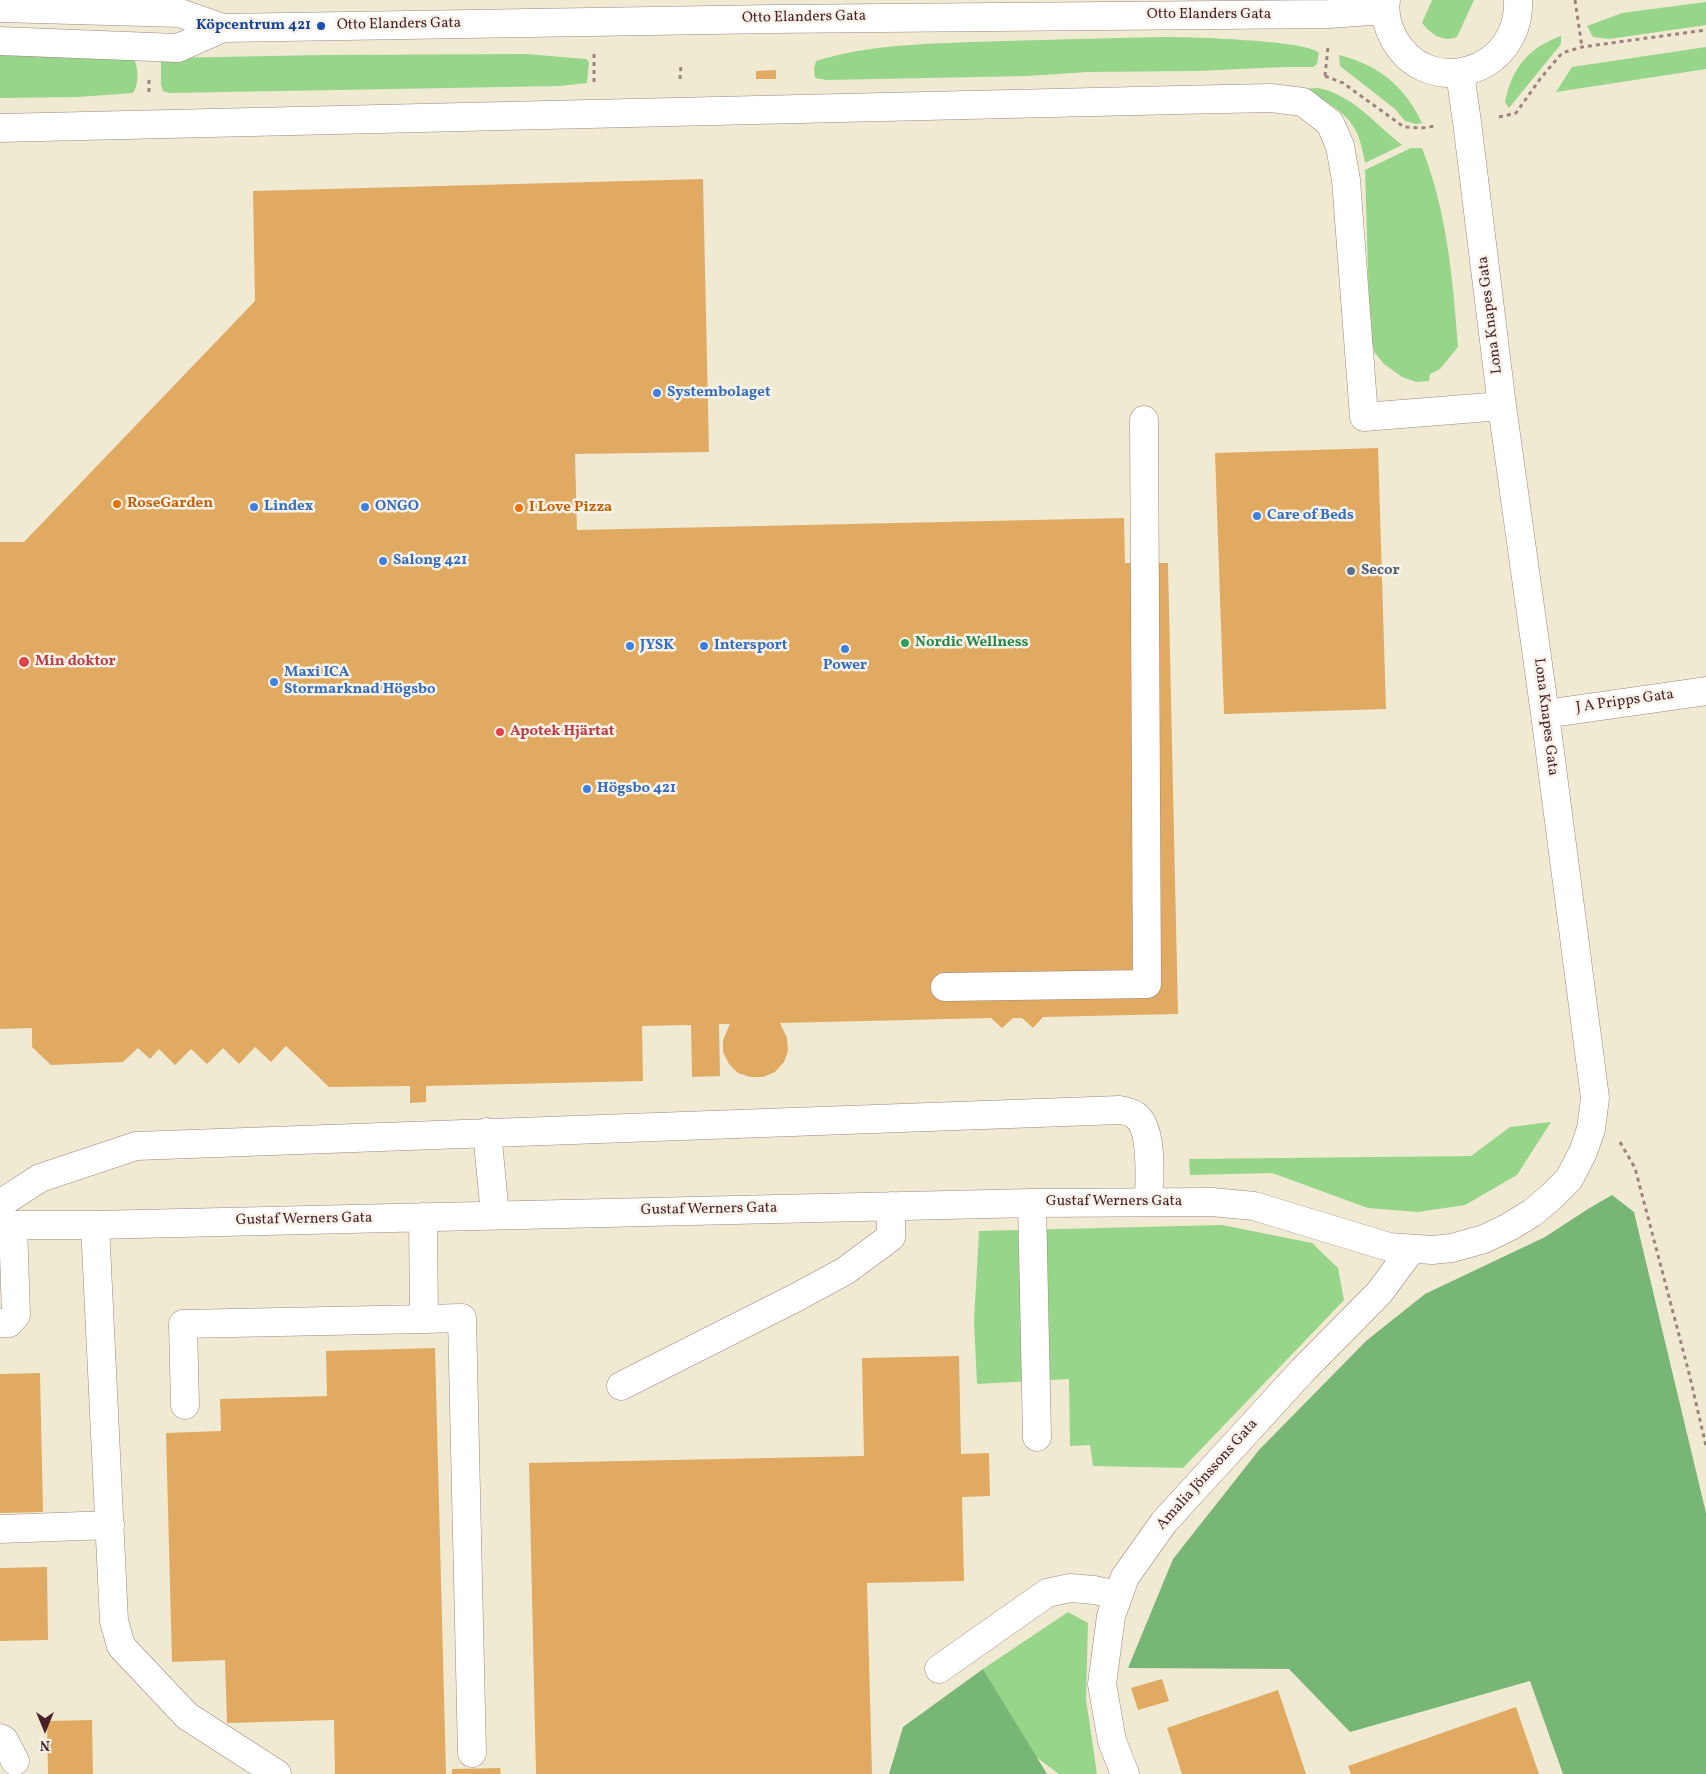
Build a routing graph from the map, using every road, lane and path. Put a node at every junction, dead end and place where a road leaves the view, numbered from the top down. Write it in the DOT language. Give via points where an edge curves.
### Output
graph roads {
  1 [pos="1518,0"];
  2 [pos="1575,0"];
  3 [pos="1386,5"];
  4 [pos="0,8"];
  5 [pos="483,12"];
  6 [pos="223,28"];
  7 [pos="0,41"];
  8 [pos="1582,47"];
  9 [pos="1460,73"];
  10 [pos="0,128"];
  11 [pos="1502,406"];
  12 [pos="1144,420"];
  13 [pos="1706,691"];
  14 [pos="1545,714"];
  15 [pos="945,987"];
  16 [pos="1595,1098"];
  17 [pos="487,1132"];
  18 [pos="1149,1202"];
  19 [pos="1032,1203"];
  20 [pos="891,1206"];
  21 [pos="495,1215"];
  22 [pos="423,1217"];
  23 [pos="4,1218"];
  24 [pos="95,1225"];
  25 [pos="1411,1250"];
  26 [pos="424,1320"];
  27 [pos="0,1323"];
  28 [pos="621,1386"];
  29 [pos="185,1405"];
  30 [pos="1037,1437"];
  31 [pos="1706,1446"];
  32 [pos="110,1525"];
  33 [pos="0,1529"];
  34 [pos="1118,1595"];
  35 [pos="939,1669"];
  36 [pos="0,1738"];
  37 [pos="472,1753"];
  38 [pos="15,1761"];
  39 [pos="277,1774"];
  40 [pos="1125,1774"];
  1 -- 9 [label="street, Otto Elanders Gata" via="1519,14 1512,35 1499,54 1481,66"];
  2 -- 8 [label="path"];
  3 -- 5 [label="street, Otto Elanders Gata" via="1329,14 782,18"];
  3 -- 9 [label="street, Otto Elanders Gata" via="1388,28 1409,57 1424,67"];
  4 -- 6 [label="street, Otto Elanders Gata" via="180,13"];
  5 -- 6 [label="street, Otto Elanders Gata"];
  6 -- 7 [label="street, Otto Elanders Gata" via="178,48"];
  9 -- 11 [label="street, Lona Knapes Gata"];
  10 -- 11 [label="street" via="1271,98 1303,102 1330,123 1340,146 1346,180 1364,417"];
  11 -- 14 [label="street, Lona Knapes Gata"];
  12 -- 15 [label="street" via="1147,984"];
  13 -- 14 [label="street, J A Pripps Gata"];
  14 -- 16 [label="street, Lona Knapes Gata"];
  16 -- 25 [label="street, Lona Knapes Gata" via="1591,1129 1583,1152 1569,1179 1538,1208 1509,1227 1484,1238 1452,1248"];
  16 -- 31 [label="path" via="1635,1168 1690,1373"];
  17 -- 18 [label="street" via="1120,1110 1135,1115 1145,1128 1149,1142"];
  17 -- 21 [label="street"];
  17 -- 23 [label="street" via="136,1146 40,1178"];
  18 -- 19 [label="street, Gustaf Werners Gata"];
  18 -- 25 [label="street, Gustaf Werners Gata" via="1254,1206 1366,1242"];
  19 -- 20 [label="street, Gustaf Werners Gata"];
  19 -- 30 [label="street"];
  20 -- 21 [label="street, Gustaf Werners Gata"];
  20 -- 28 [label="street" via="891,1237 845,1271"];
  21 -- 22 [label="street, Gustaf Werners Gata"];
  22 -- 24 [label="street, Gustaf Werners Gata"];
  22 -- 26 [label="street"];
  23 -- 24 [label="street, Gustaf Werners Gata"];
  23 -- 27 [label="street" via="16,1315 9,1323"];
  24 -- 32 [label="street"];
  25 -- 34 [label="street, Amalia Jönssons Gata" via="1379,1293 1164,1522 1126,1577"];
  26 -- 29 [label="street" via="183,1324"];
  26 -- 37 [label="street" via="462,1318"];
  32 -- 33 [label="street"];
  32 -- 39 [label="street" via="114,1621 121,1646 187,1716"];
  34 -- 35 [label="street" via="1070,1588 1047,1593"];
  34 -- 40 [label="street, Amalia Jönssons Gata" via="1111,1616 1102,1684 1112,1741"];
  36 -- 38 [label="street"];
}
